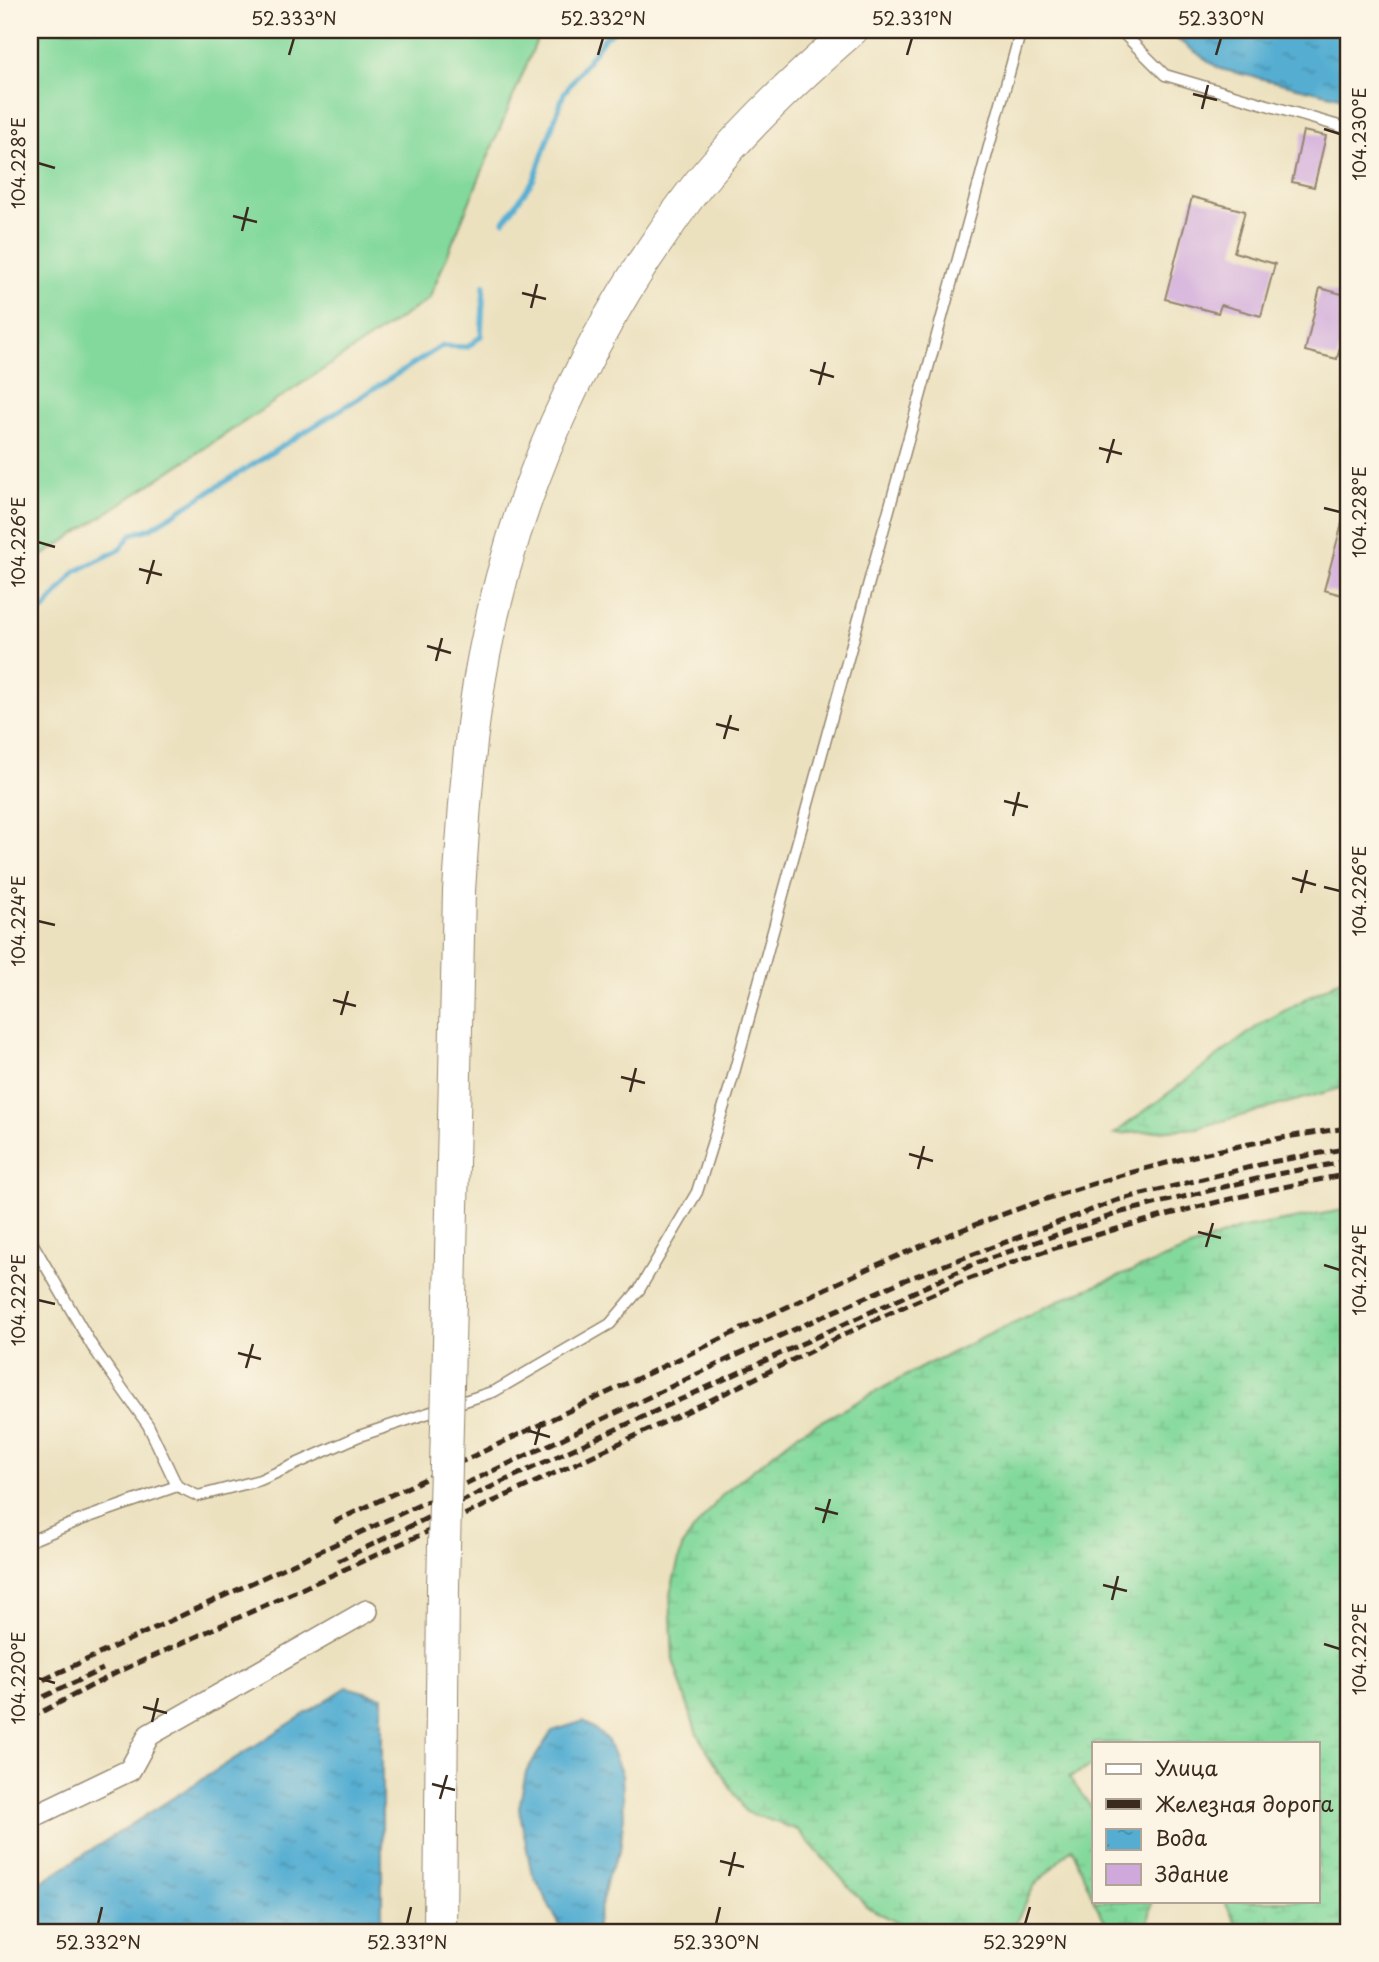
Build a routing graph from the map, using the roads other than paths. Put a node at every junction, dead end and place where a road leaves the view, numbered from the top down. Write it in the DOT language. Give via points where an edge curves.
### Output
graph roads {
  1 [pos="852,30"];
  2 [pos="1021,30"];
  3 [pos="1120,30"];
  4 [pos="1349,129"];
  5 [pos="30,1239"];
  6 [pos="177,1486"];
  7 [pos="30,1541"];
  8 [pos="367,1611"];
  9 [pos="30,1818"];
  10 [pos="440,1932"];
  1 -- 10 [label="main road, bridge" via="793,81 705,177 620,299 550,435 504,568 483,656 459,891"];
  2 -- 6 [label="lane" via="697,1192 639,1290 610,1324 495,1391 359,1436 260,1480 198,1496"];
  3 -- 4 [label="lane" via="1165,75"];
  5 -- 6 [label="lane" via="92,1346 148,1425"];
  6 -- 7 [label="lane"];
  8 -- 9 [label="street" via="149,1735 130,1770"];
}
